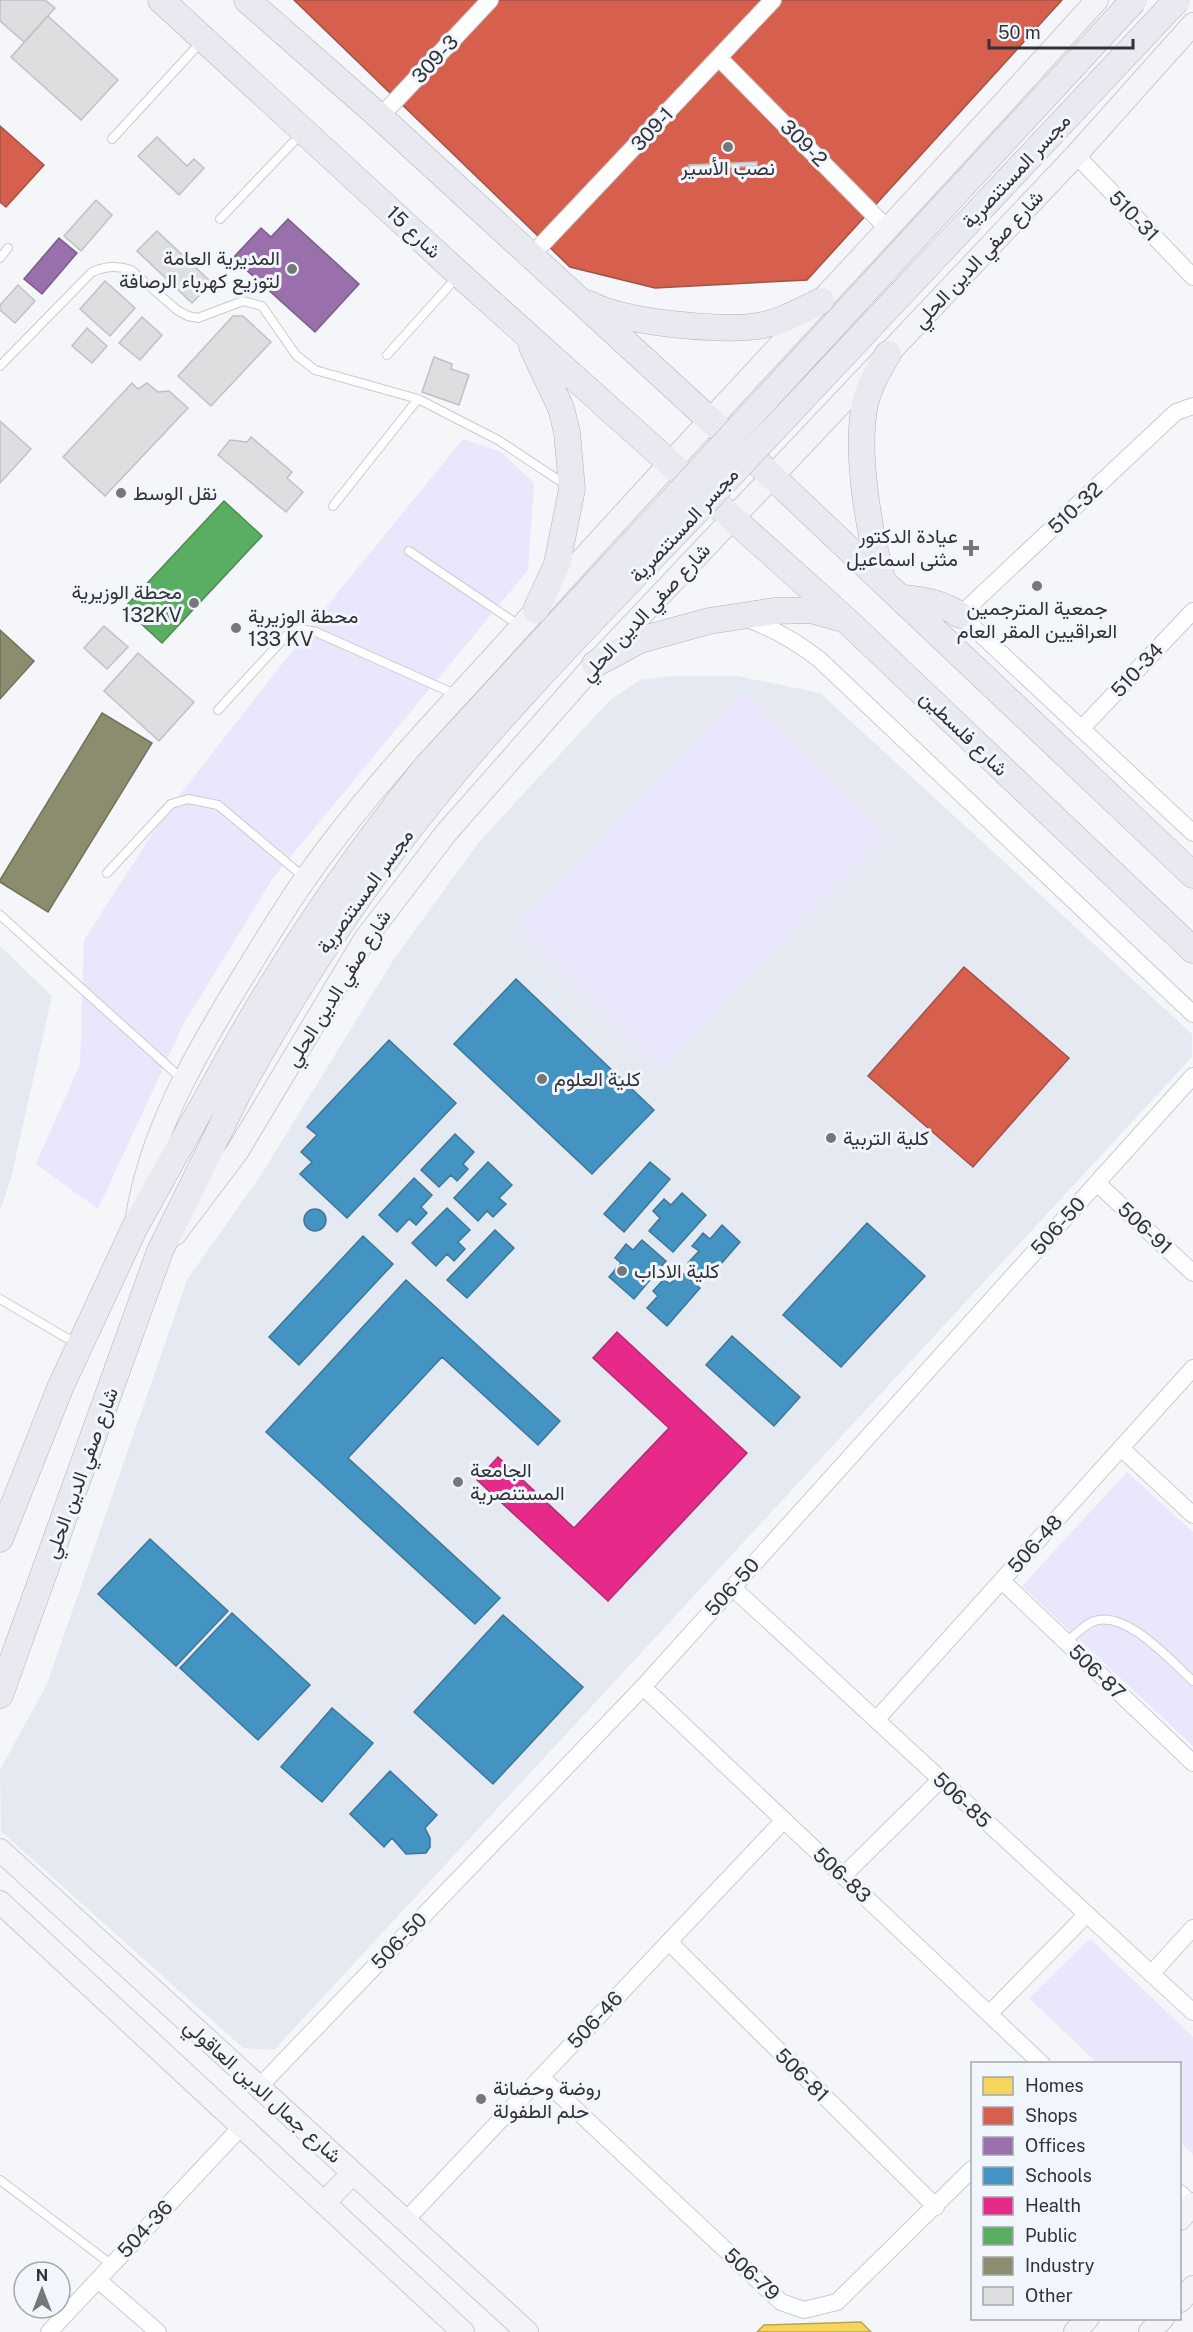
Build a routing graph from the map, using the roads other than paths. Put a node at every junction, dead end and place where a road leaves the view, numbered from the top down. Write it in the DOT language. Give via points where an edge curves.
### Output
graph roads {
  1 [pos="161,0"];
  2 [pos="248,0"];
  3 [pos="490,0"];
  4 [pos="773,0"];
  5 [pos="1097,0"];
  6 [pos="1134,0"];
  7 [pos="1177,0"];
  8 [pos="1193,24"];
  9 [pos="204,39"];
  10 [pos="719,58"];
  11 [pos="380,117"];
  12 [pos="303,131"];
  13 [pos="112,139"];
  14 [pos="1076,155"];
  15 [pos="220,219"];
  16 [pos="888,229"];
  17 [pos="8,248"];
  18 [pos="530,257"];
  19 [pos="0,258"];
  20 [pos="459,274"];
  21 [pos="1193,277"];
  22 [pos="568,290"];
  23 [pos="821,301"];
  24 [pos="525,333"];
  25 [pos="888,354"];
  26 [pos="387,355"];
  27 [pos="0,366"];
  28 [pos="418,399"];
  29 [pos="1193,406"];
  30 [pos="716,425"];
  31 [pos="676,468"];
  32 [pos="766,470"];
  33 [pos="572,489"];
  34 [pos="333,506"];
  35 [pos="726,513"];
  36 [pos="409,551"];
  37 [pos="883,579"];
  38 [pos="903,598"];
  39 [pos="1193,611"];
  40 [pos="960,615"];
  41 [pos="740,616"];
  42 [pos="528,618"];
  43 [pos="846,620"];
  44 [pos="595,664"];
  45 [pos="458,695"];
  46 [pos="218,710"];
  47 [pos="1081,729"];
  48 [pos="406,776"];
  49 [pos="381,781"];
  50 [pos="446,810"];
  51 [pos="446,833"];
  52 [pos="1193,833"];
  53 [pos="107,873"];
  54 [pos="1193,875"];
  55 [pos="305,878"];
  56 [pos="0,915"];
  57 [pos="1193,950"];
  58 [pos="1193,1014"];
  59 [pos="1193,1076"];
  60 [pos="184,1081"];
  61 [pos="228,1085"];
  62 [pos="1096,1183"];
  63 [pos="135,1227"];
  64 [pos="160,1251"];
  65 [pos="1193,1273"];
  66 [pos="0,1299"];
  67 [pos="80,1346"];
  68 [pos="1193,1368"];
  69 [pos="1121,1448"];
  70 [pos="1193,1515"];
  71 [pos="0,1539"];
  72 [pos="1002,1581"];
  73 [pos="732,1587"];
  74 [pos="1066,1642"];
  75 [pos="1193,1681"];
  76 [pos="643,1687"];
  77 [pos="0,1695"];
  78 [pos="876,1720"];
  79 [pos="1193,1763"];
  80 [pos="940,1779"];
  81 [pos="784,1820"];
  82 [pos="0,1850"];
  83 [pos="843,1876"];
  84 [pos="0,1902"];
  85 [pos="1087,1914"];
  86 [pos="79,1923"];
  87 [pos="1193,1928"];
  88 [pos="669,1942"];
  89 [pos="53,1952"];
  90 [pos="131,1971"];
  91 [pos="1151,1974"];
  92 [pos="105,1999"];
  93 [pos="1193,2012"];
  94 [pos="989,2014"];
  95 [pos="1040,2062"];
  96 [pos="541,2077"];
  97 [pos="259,2088"];
  98 [pos="242,2126"];
  99 [pos="971,2170"];
  100 [pos="353,2173"];
  101 [pos="0,2180"];
  102 [pos="324,2203"];
  103 [pos="936,2207"];
  104 [pos="405,2221"];
  105 [pos="112,2265"];
  106 [pos="98,2280"];
  107 [pos="1193,2287"];
  108 [pos="1181,2299"];
  109 [pos="1087,2320"];
  110 [pos="1162,2320"];
  111 [pos="48,2332"];
  112 [pos="158,2332"];
  113 [pos="464,2332"];
  114 [pos="527,2332"];
  115 [pos="1075,2332"];
  116 [pos="1150,2332"];
  1 -- 9 [label="main road, شارع 15"];
  2 -- 11 [label="main road"];
  3 -- 11 [label="street, 309-3"];
  4 -- 10 [label="street, 309-1"];
  5 -- 16 [label="street"];
  6 -- 61 [label="main road, مجسر المستنصرية, bridge" via="427,766 368,841 254,1014"];
  7 -- 61 [label="main road, مجسر المستنصرية, bridge" via="468,757 409,829"];
  8 -- 14 [label="street, شارع صفي الدين الحلي"];
  9 -- 12 [label="main road, شارع 15"];
  9 -- 13 [label="lane"];
  10 -- 16 [label="street, 309-2"];
  10 -- 18 [label="street, 309-1"];
  11 -- 18 [label="main road"];
  12 -- 15 [label="lane"];
  12 -- 20 [label="main road, شارع 15"];
  14 -- 21 [label="street, 510-31"];
  14 -- 25 [label="street, شارع صفي الدين الحلي"];
  16 -- 23 [label="street"];
  17 -- 19 [label="lane"];
  18 -- 22 [label="main road"];
  20 -- 24 [label="main road, شارع 15"];
  20 -- 26 [label="lane"];
  22 -- 23 [label="main road" via="600,310 641,319 720,326 756,327 782,320"];
  22 -- 30 [label="main road"];
  23 -- 30 [label="street"];
  24 -- 31 [label="main road, شارع 15"];
  24 -- 33 [label="main road" via="561,408"];
  25 -- 32 [label="street, شارع صفي الدين الحلي"];
  25 -- 37 [label="main road" via="873,378 863,432 869,517"];
  27 -- 28 [label="lane" via="92,272 113,267 131,270 188,316 198,318 243,301 262,306 296,355 315,370"];
  28 -- 33 [label="lane" via="498,440"];
  28 -- 34 [label="lane"];
  29 -- 40 [label="street, 510-32" via="1176,412"];
  30 -- 31 [label="street"];
  31 -- 42 [label="street"];
  32 -- 35 [label="street, شارع صفي الدين الحلي"];
  32 -- 37 [label="main road"];
  33 -- 42 [label="main road" via="557,564"];
  35 -- 43 [label="main road, شارع فلسطين"];
  35 -- 44 [label="street, شارع صفي الدين الحلي"];
  36 -- 42 [label="lane"];
  37 -- 38 [label="main road"];
  38 -- 40 [label="main road" via="949,607"];
  38 -- 54 [label="main road"];
  39 -- 47 [label="street, 510-34"];
  40 -- 47 [label="street"];
  41 -- 43 [label="main road" via="811,610"];
  41 -- 44 [label="main road" via="652,637"];
  41 -- 58 [label="street" via="796,641 820,660"];
  42 -- 45 [label="street"];
  43 -- 57 [label="main road, شارع فلسطين"];
  44 -- 51 [label="street, شارع صفي الدين الحلي"];
  45 -- 46 [label="lane" via="316,632 301,629 287,635"];
  45 -- 49 [label="street"];
  47 -- 52 [label="street"];
  48 -- 49 [label="street"];
  49 -- 55 [label="street"];
  50 -- 51 [label="street"];
  51 -- 64 [label="street, شارع صفي الدين الحلي" via="365,939 237,1152"];
  53 -- 55 [label="lane" via="171,804 188,799 218,805"];
  55 -- 60 [label="street" via="221,1013"];
  56 -- 60 [label="lane"];
  59 -- 62 [label="street, 506-50"];
  60 -- 63 [label="street" via="160,1129"];
  61 -- 63 [label="main road"];
  61 -- 64 [label="main road, شارع صفي الدين الحلي"];
  62 -- 65 [label="street, 506-91"];
  62 -- 73 [label="street, 506-50"];
  63 -- 67 [label="main road"];
  64 -- 77 [label="main road, شارع صفي الدين الحلي"];
  66 -- 67 [label="lane"];
  67 -- 71 [label="main road"];
  68 -- 69 [label="street, 506-48"];
  69 -- 70 [label="street"];
  69 -- 72 [label="street, 506-48"];
  72 -- 74 [label="street, 506-87"];
  72 -- 78 [label="street, 506-48"];
  73 -- 76 [label="street, 506-50"];
  73 -- 78 [label="street, 506-85"];
  74 -- 75 [label="lane" via="1093,1621 1116,1622 1134,1629"];
  74 -- 79 [label="street, 506-87"];
  76 -- 81 [label="street, 506-83"];
  76 -- 97 [label="street, 506-50"];
  78 -- 80 [label="street, 506-85"];
  80 -- 83 [label="street"];
  80 -- 85 [label="street, 506-85"];
  81 -- 83 [label="street, 506-83"];
  81 -- 88 [label="street, 506-46"];
  82 -- 86 [label="street, شارع جمال الدين العاقولي"];
  83 -- 94 [label="street, 506-83"];
  84 -- 89 [label="street, شارع جمال الدين العاقولي"];
  85 -- 91 [label="street, 506-85"];
  85 -- 94 [label="street"];
  86 -- 89 [label="street"];
  86 -- 90 [label="street, شارع جمال الدين العاقولي"];
  87 -- 91 [label="street"];
  88 -- 96 [label="street, 506-46"];
  88 -- 103 [label="street, 506-81"];
  89 -- 92 [label="street, شارع جمال الدين العاقولي"];
  90 -- 92 [label="street"];
  90 -- 97 [label="street, شارع جمال الدين العاقولي"];
  91 -- 93 [label="street, 506-85"];
  92 -- 98 [label="street, شارع جمال الدين العاقولي"];
  94 -- 95 [label="street, 506-83"];
  96 -- 103 [label="street, 506-79" via="781,2302 804,2310 837,2302"];
  96 -- 104 [label="street, 506-46"];
  97 -- 100 [label="street, شارع جمال الدين العاقولي"];
  98 -- 102 [label="street, شارع جمال الدين العاقولي"];
  98 -- 105 [label="street, 504-36"];
  99 -- 103 [label="street, 506-79"];
  100 -- 102 [label="street"];
  100 -- 104 [label="street, شارع جمال الدين العاقولي"];
  101 -- 105 [label="lane"];
  102 -- 113 [label="street, شارع جمال الدين العاقولي"];
  104 -- 114 [label="street, شارع جمال الدين العاقولي"];
  105 -- 106 [label="street, 504-36"];
  106 -- 111 [label="street, 504-36"];
  106 -- 112 [label="street"];
  107 -- 108 [label="street"];
  109 -- 115 [label="street"];
  110 -- 116 [label="street"];
}
